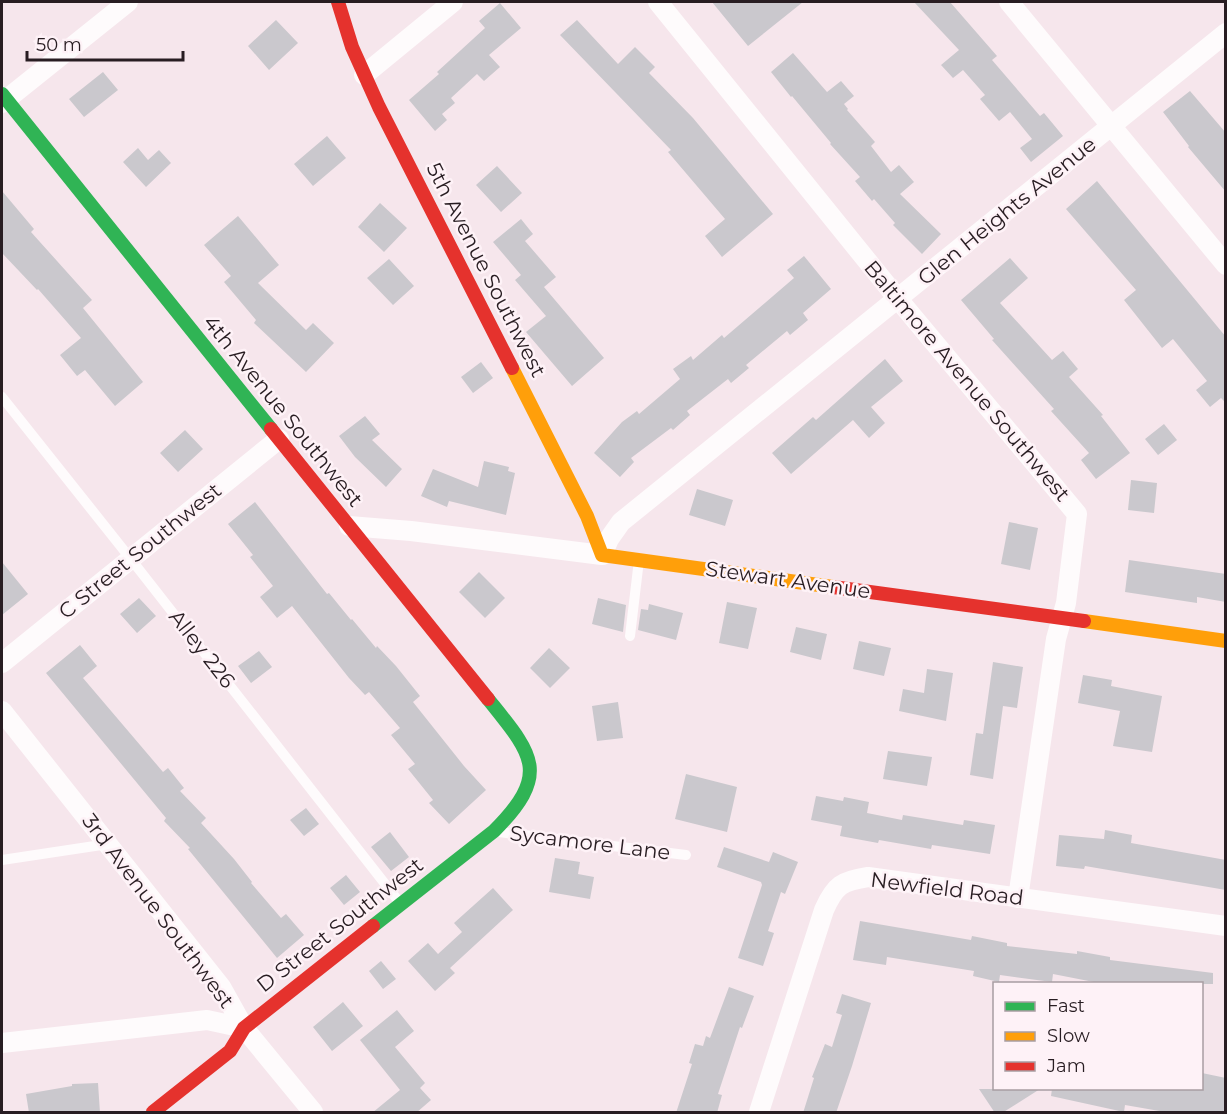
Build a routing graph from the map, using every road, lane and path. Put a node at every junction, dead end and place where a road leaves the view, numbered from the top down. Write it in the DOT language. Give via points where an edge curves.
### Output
graph roads {
  1 [pos="128,2"];
  2 [pos="338,2"];
  3 [pos="453,2"];
  4 [pos="658,2"];
  5 [pos="1009,2"];
  6 [pos="1226,33"];
  7 [pos="364,75"];
  8 [pos="3,99"];
  9 [pos="1112,126"];
  10 [pos="1226,265"];
  11 [pos="898,299"];
  12 [pos="2,397"];
  13 [pos="279,439"];
  14 [pos="349,526"];
  15 [pos="602,555"];
  16 [pos="130,558"];
  17 [pos="639,560"];
  18 [pos="1062,618"];
  19 [pos="630,636"];
  20 [pos="1226,641"];
  21 [pos="2,663"];
  22 [pos="2,711"];
  23 [pos="529,757"];
  24 [pos="494,831"];
  25 [pos="108,844"];
  26 [pos="686,855"];
  27 [pos="2,860"];
  28 [pos="1018,897"];
  29 [pos="400,903"];
  30 [pos="1226,926"];
  31 [pos="244,1028"];
  32 [pos="2,1043"];
  33 [pos="153,1113"];
  34 [pos="314,1113"];
  35 [pos="759,1113"];
  1 -- 8 [label="street"];
  2 -- 7 [label="street, 5th Avenue Southwest"];
  3 -- 7 [label="street"];
  4 -- 11 [label="street, Baltimore Avenue Southwest"];
  5 -- 9 [label="street"];
  6 -- 9 [label="street, Glen Heights Avenue"];
  7 -- 15 [label="street, 5th Avenue Southwest" via="587,516"];
  8 -- 13 [label="street, 4th Avenue Southwest"];
  9 -- 10 [label="street"];
  9 -- 11 [label="street, Glen Heights Avenue"];
  11 -- 15 [label="street, Glen Heights Avenue" via="621,522"];
  11 -- 18 [label="street, Baltimore Avenue Southwest" via="1077,514"];
  12 -- 16 [label="lane, Alley 226"];
  13 -- 14 [label="street, 4th Avenue Southwest"];
  13 -- 16 [label="street, C Street Southwest"];
  14 -- 15 [label="street, Stewart Avenue"];
  14 -- 23 [label="street, 4th Avenue Southwest" via="514,732"];
  15 -- 17 [label="street, Stewart Avenue"];
  16 -- 21 [label="street, C Street Southwest"];
  16 -- 29 [label="lane, Alley 226"];
  17 -- 18 [label="street, Stewart Avenue"];
  17 -- 19 [label="lane"];
  18 -- 20 [label="street, Stewart Avenue"];
  18 -- 28 [label="street, Baltimore Avenue Southwest"];
  22 -- 25 [label="street, 3rd Avenue Southwest"];
  23 -- 24 [label="street, D Street Southwest" via="526,793"];
  24 -- 26 [label="lane, Sycamore Lane"];
  24 -- 29 [label="street, D Street Southwest"];
  25 -- 27 [label="lane"];
  25 -- 31 [label="street, 3rd Avenue Southwest" via="222,987"];
  28 -- 30 [label="street, Newfield Road"];
  28 -- 35 [label="street, Newfield Road" via="868,877 840,884 824,910"];
  29 -- 31 [label="street, D Street Southwest"];
  31 -- 32 [label="street" via="207,1020"];
  31 -- 33 [label="street, D Street Southwest" via="230,1052"];
  31 -- 34 [label="street, 3rd Avenue Southwest"];
}
